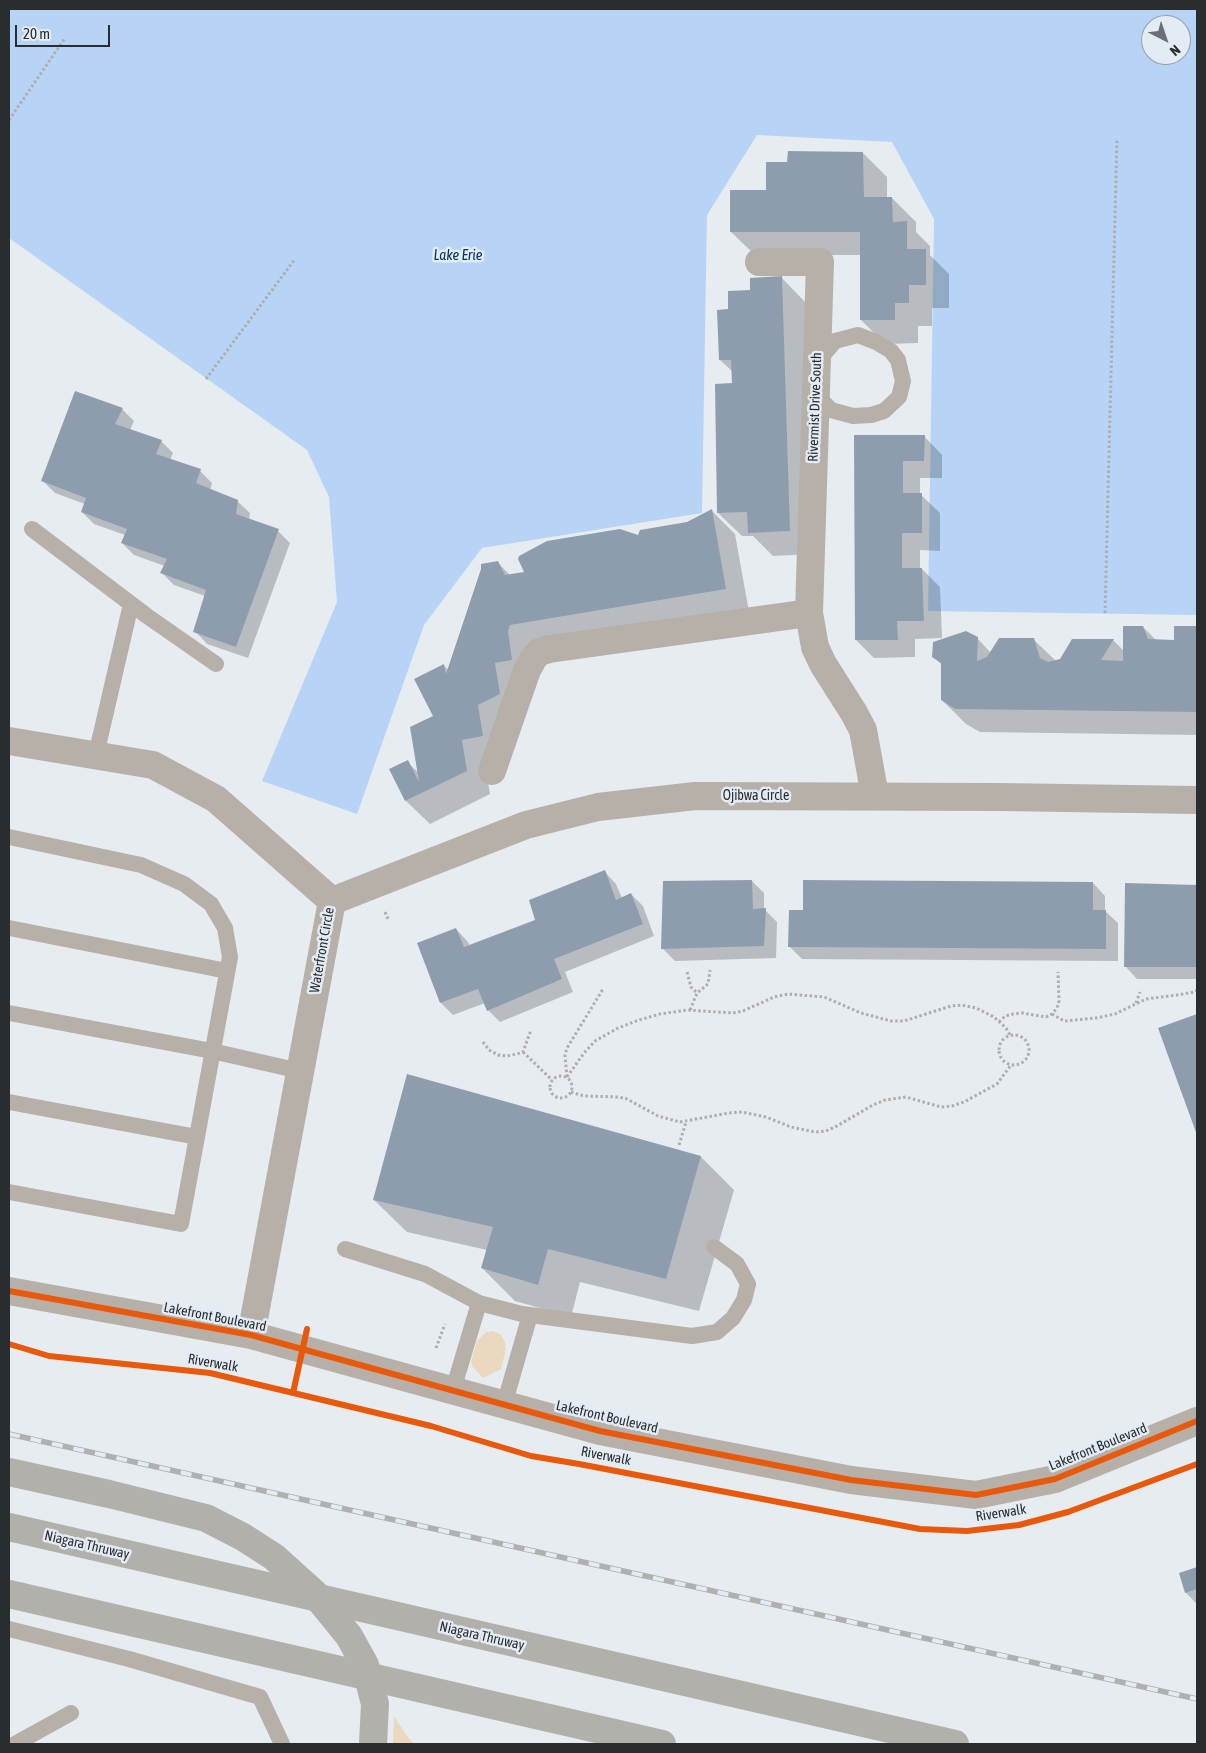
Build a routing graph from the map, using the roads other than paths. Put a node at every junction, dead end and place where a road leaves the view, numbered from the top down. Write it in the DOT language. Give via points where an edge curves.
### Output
graph roads {
  1 [pos="759,262"];
  2 [pos="817,362"];
  3 [pos="816,395"];
  4 [pos="32,529"];
  5 [pos="131,604"];
  6 [pos="809,613"];
  7 [pos="216,664"];
  8 [pos="10,746"];
  9 [pos="96,755"];
  10 [pos="492,770"];
  11 [pos="875,796"];
  12 [pos="1197,800"];
  13 [pos="9,837"];
  14 [pos="332,901"];
  15 [pos="9,928"];
  16 [pos="227,971"];
  17 [pos="9,1013"];
  18 [pos="212,1050"];
  19 [pos="300,1071"];
  20 [pos="9,1102"];
  21 [pos="196,1137"];
  22 [pos="9,1192"];
  23 [pos="714,1247"];
  24 [pos="345,1249"];
  25 [pos="9,1291"];
  26 [pos="479,1304"];
  27 [pos="530,1315"];
  28 [pos="251,1335"];
  29 [pos="453,1390"];
  30 [pos="504,1404"];
  31 [pos="1197,1420"];
  32 [pos="9,1472"];
  33 [pos="9,1527"];
  34 [pos="9,1594"];
  35 [pos="9,1629"];
  36 [pos="71,1713"];
  37 [pos="15,1744"];
  38 [pos="282,1744"];
  39 [pos="373,1744"];
  40 [pos="662,1744"];
  41 [pos="955,1744"];
  1 -- 2 [label="street, Rivermist Drive South" via="820,262"];
  2 -- 3 [label="street, Rivermist Drive South"];
  2 -- 3 [label="lane" via="835,341 858,335 891,351 898,360 903,381 899,397 884,411 871,416 853,416 832,410"];
  3 -- 6 [label="street, Rivermist Drive South"];
  4 -- 5 [label="lane"];
  5 -- 7 [label="lane"];
  5 -- 9 [label="lane"];
  6 -- 10 [label="street" via="539,652 527,670"];
  6 -- 11 [label="street, Rivermist Drive South" via="815,647 822,664 864,730"];
  8 -- 9 [label="street, Waterfront Circle"];
  9 -- 14 [label="street, Waterfront Circle" via="153,764 216,799"];
  11 -- 12 [label="street, Ojibwa Circle"];
  11 -- 14 [label="street, Ojibwa Circle" via="695,796 598,807 526,825"];
  13 -- 16 [label="lane" via="141,865 184,884 211,904 225,928 230,957"];
  14 -- 19 [label="street, Waterfront Circle"];
  15 -- 16 [label="lane"];
  16 -- 18 [label="lane"];
  17 -- 18 [label="lane"];
  18 -- 19 [label="lane"];
  18 -- 21 [label="lane"];
  19 -- 28 [label="street, Waterfront Circle"];
  20 -- 21 [label="lane"];
  21 -- 22 [label="lane" via="181,1224"];
  23 -- 27 [label="lane" via="737,1264 748,1284 744,1300 733,1318 717,1332 692,1336"];
  24 -- 26 [label="lane" via="425,1274"];
  25 -- 28 [label="street, Lakefront Boulevard"];
  26 -- 27 [label="lane"];
  26 -- 29 [label="lane"];
  27 -- 30 [label="lane"];
  28 -- 29 [label="street, Lakefront Boulevard"];
  29 -- 30 [label="street, Lakefront Boulevard"];
  30 -- 31 [label="street, Lakefront Boulevard" via="600,1431 841,1478 976,1495 1055,1479"];
  32 -- 39 [label="highway" via="206,1518 274,1557 314,1593 349,1636 365,1665 375,1704"];
  33 -- 41 [label="highway, Niagara Thruway, bridge"];
  34 -- 40 [label="highway, bridge"];
  35 -- 38 [label="lane" via="260,1697"];
  36 -- 37 [label="lane"];
}
